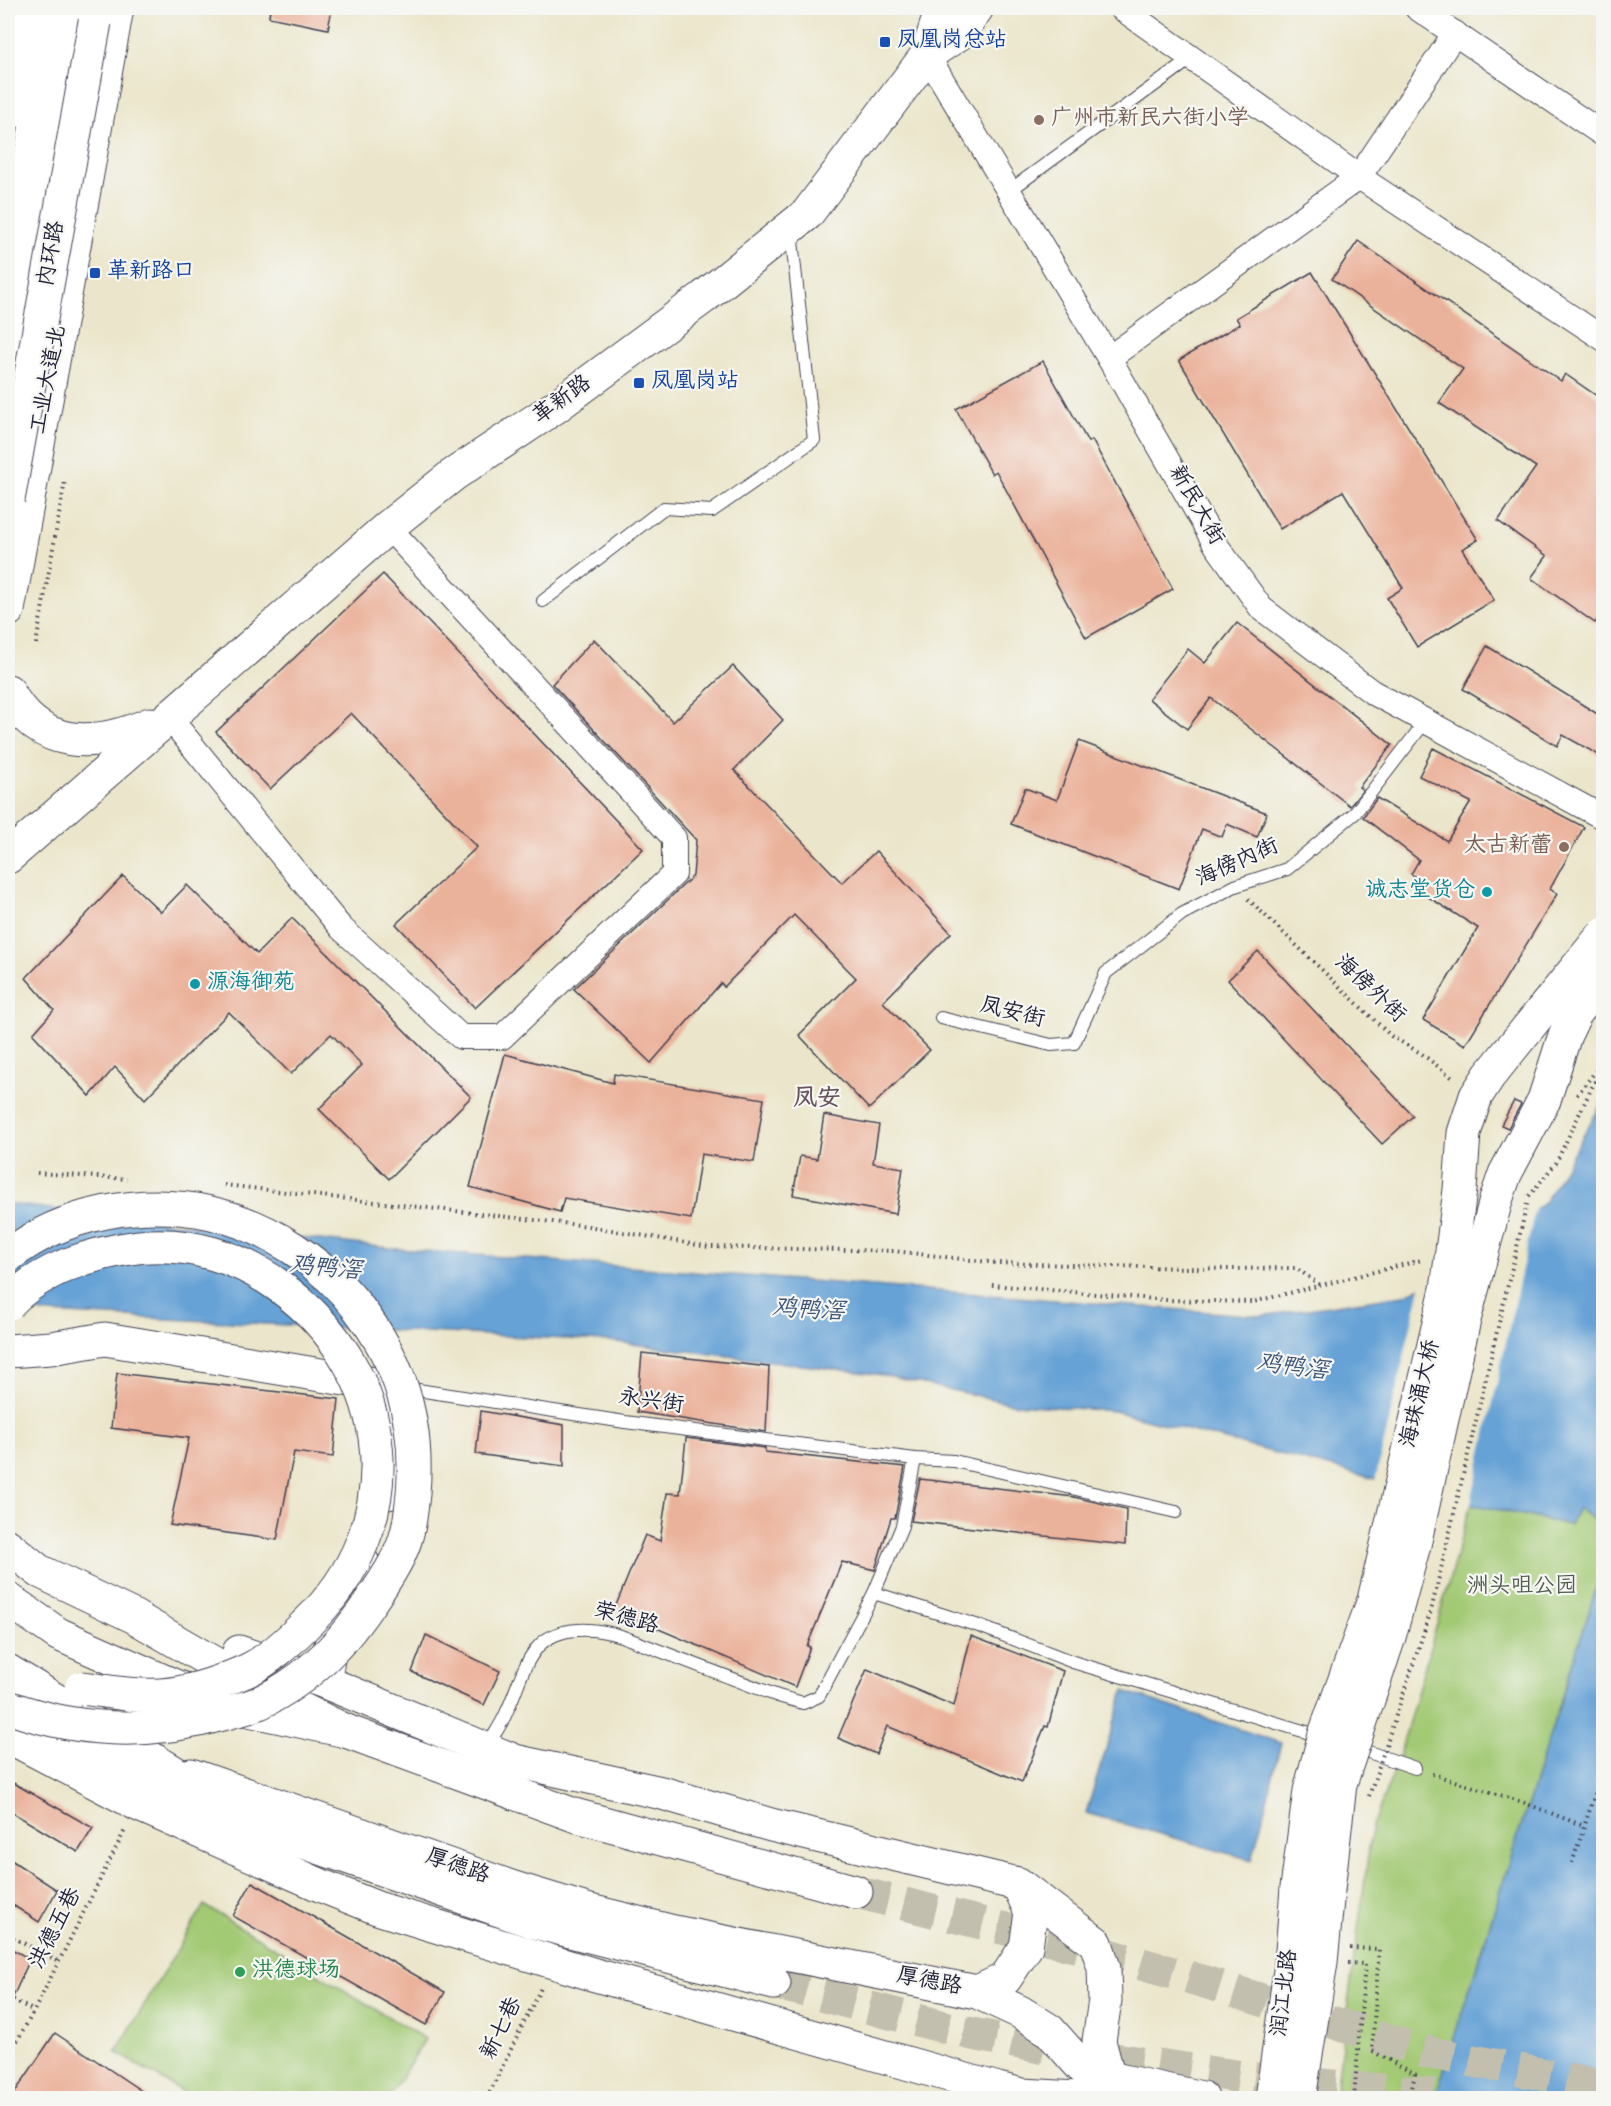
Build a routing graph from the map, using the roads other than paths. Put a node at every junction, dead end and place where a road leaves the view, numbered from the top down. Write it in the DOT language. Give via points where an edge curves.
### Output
graph roads {
  1 [pos="26,8"];
  2 [pos="51,8"];
  3 [pos="57,8"];
  4 [pos="942,8"];
  5 [pos="977,8"];
  6 [pos="1121,8"];
  7 [pos="1417,8"];
  8 [pos="97,10"];
  9 [pos="1455,33"];
  10 [pos="927,55"];
  11 [pos="1192,58"];
  12 [pos="8,114"];
  13 [pos="1604,135"];
  14 [pos="1359,177"];
  15 [pos="1009,191"];
  16 [pos="791,228"];
  17 [pos="16,264"];
  18 [pos="70,272"];
  19 [pos="1604,339"];
  20 [pos="1109,358"];
  21 [pos="8,399"];
  22 [pos="45,410"];
  23 [pos="8,500"];
  24 [pos="387,526"];
  25 [pos="543,601"];
  26 [pos="8,610"];
  27 [pos="8,691"];
  28 [pos="168,716"];
  29 [pos="1425,722"];
  30 [pos="1604,818"];
  31 [pos="8,857"];
  32 [pos="1604,934"];
  33 [pos="1604,976"];
  34 [pos="941,1018"];
  35 [pos="1074,1043"];
  36 [pos="8,1256"];
  37 [pos="8,1304"];
  38 [pos="8,1351"];
  39 [pos="381,1385"];
  40 [pos="915,1459"];
  41 [pos="1176,1512"];
  42 [pos="8,1546"];
  43 [pos="874,1593"];
  44 [pos="8,1599"];
  45 [pos="134,1616"];
  46 [pos="8,1657"];
  47 [pos="8,1671"];
  48 [pos="325,1682"];
  49 [pos="8,1688"];
  50 [pos="8,1707"];
  51 [pos="8,1727"];
  52 [pos="153,1727"];
  53 [pos="346,1731"];
  54 [pos="8,1735"];
  55 [pos="486,1749"];
  56 [pos="161,1765"];
  57 [pos="1415,1768"];
  58 [pos="259,1824"];
  59 [pos="1018,1884"];
  60 [pos="1312,1889"];
  61 [pos="856,1892"];
  62 [pos="774,1983"];
  63 [pos="977,1992"];
  64 [pos="1078,2098"];
  65 [pos="1120,2098"];
  66 [pos="1202,2098"];
  67 [pos="1272,2098"];
  68 [pos="1299,2098"];
  1 -- 12 [label="main road"];
  2 -- 17 [label="main road"];
  3 -- 17 [label="main road, 内环路"];
  4 -- 10 [label="main road, 革新路"];
  5 -- 10 [label="main road, 革新路" via="960,33"];
  6 -- 11 [label="street"];
  7 -- 9 [label="street"];
  8 -- 17 [label="street"];
  8 -- 18 [label="main road, 工业大道北"];
  8 -- 23 [label="main road, 内环路, bridge"];
  9 -- 13 [label="street"];
  9 -- 14 [label="street"];
  10 -- 15 [label="street, 新民大街"];
  10 -- 16 [label="main road, 革新路" via="807,214"];
  11 -- 14 [label="street"];
  11 -- 15 [label="lane"];
  14 -- 19 [label="street"];
  14 -- 20 [label="street"];
  15 -- 20 [label="street, 新民大街"];
  16 -- 24 [label="main road, 革新路" via="554,408 453,475"];
  16 -- 25 [label="lane" via="814,440 712,512 664,508"];
  17 -- 18 [label="street"];
  17 -- 21 [label="street"];
  18 -- 22 [label="main road, 工业大道北"];
  20 -- 29 [label="street, 新民大街" via="1216,545 1262,608 1371,692"];
  21 -- 22 [label="street"];
  22 -- 26 [label="main road, 工业大道北"];
  24 -- 28 [label="main road, 革新路"];
  24 -- 28 [label="street" via="674,838 674,874 502,1037 461,1037 340,928"];
  27 -- 28 [label="main road" via="27,720 46,733 80,741 112,737"];
  28 -- 31 [label="main road, 革新路"];
  29 -- 30 [label="street, 新民大街"];
  29 -- 35 [label="lane, 海傍内街" via="1355,813 1287,869 1235,886 1182,914 1106,973"];
  32 -- 60 [label="main road, 海珠涌大桥, bridge" via="1489,1076 1476,1096 1464,1133 1447,1289 1374,1600 1325,1734 1310,1791"];
  33 -- 60 [label="main road, 海珠涌大桥, bridge" via="1570,1025 1544,1101 1505,1174 1496,1200 1464,1320 1411,1556 1389,1637 1340,1784"];
  34 -- 35 [label="lane, 凤安街" via="1051,1046"];
  36 -- 52 [label="main road, bridge" via="54,1229 132,1208 189,1208 250,1226 303,1256 349,1296 386,1348 407,1403 415,1462 410,1522 401,1551 385,1581 342,1641 291,1686 257,1704 197,1721"];
  37 -- 46 [label="main road, bridge" via="63,1266 117,1250 180,1247 242,1263 292,1296 336,1341 363,1394 377,1453 375,1508 357,1559 320,1612 286,1644 247,1670 161,1695 125,1694 81,1688"];
  38 -- 39 [label="main road" via="105,1339"];
  39 -- 40 [label="lane, 永兴街"];
  39 -- 48 [label="main road" via="393,1443 391,1482 377,1537 340,1615"];
  40 -- 41 [label="lane, 永兴街" via="954,1461"];
  40 -- 43 [label="lane" via="902,1526"];
  42 -- 45 [label="main road" via="39,1571"];
  43 -- 55 [label="lane, 荣德路" via="819,1696 803,1703 621,1636 576,1629 557,1635 538,1646"];
  43 -- 57 [label="lane" via="980,1626 1072,1662"];
  44 -- 53 [label="main road" via="58,1634 177,1687 249,1710"];
  45 -- 48 [label="main road"];
  45 -- 53 [label="main road" via="246,1682"];
  47 -- 56 [label="main road"];
  48 -- 55 [label="main road"];
  49 -- 52 [label="main road, bridge" via="58,1707"];
  50 -- 52 [label="main road, bridge" via="40,1719 80,1726"];
  51 -- 58 [label="main road"];
  53 -- 61 [label="main road" via="574,1815"];
  54 -- 64 [label="main road" via="137,1804 377,1908 592,1974 998,2089 1022,2095"];
  55 -- 59 [label="main road" via="515,1761 662,1793 771,1825"];
  56 -- 58 [label="main road"];
  56 -- 63 [label="main road, 厚德路" via="590,1911 674,1932"];
  58 -- 62 [label="main road" via="531,1921"];
  59 -- 63 [label="main road, 厚德路" via="1031,1912 1026,1947 1005,1979"];
  59 -- 66 [label="main road" via="1096,1943 1104,1968 1105,2000 1099,2042 1109,2078"];
  60 -- 67 [label="main road, 润江北路" via="1291,1964"];
  60 -- 68 [label="main road, 润江北路" via="1321,1962"];
  63 -- 65 [label="main road" via="1049,2030 1081,2066"];
}
